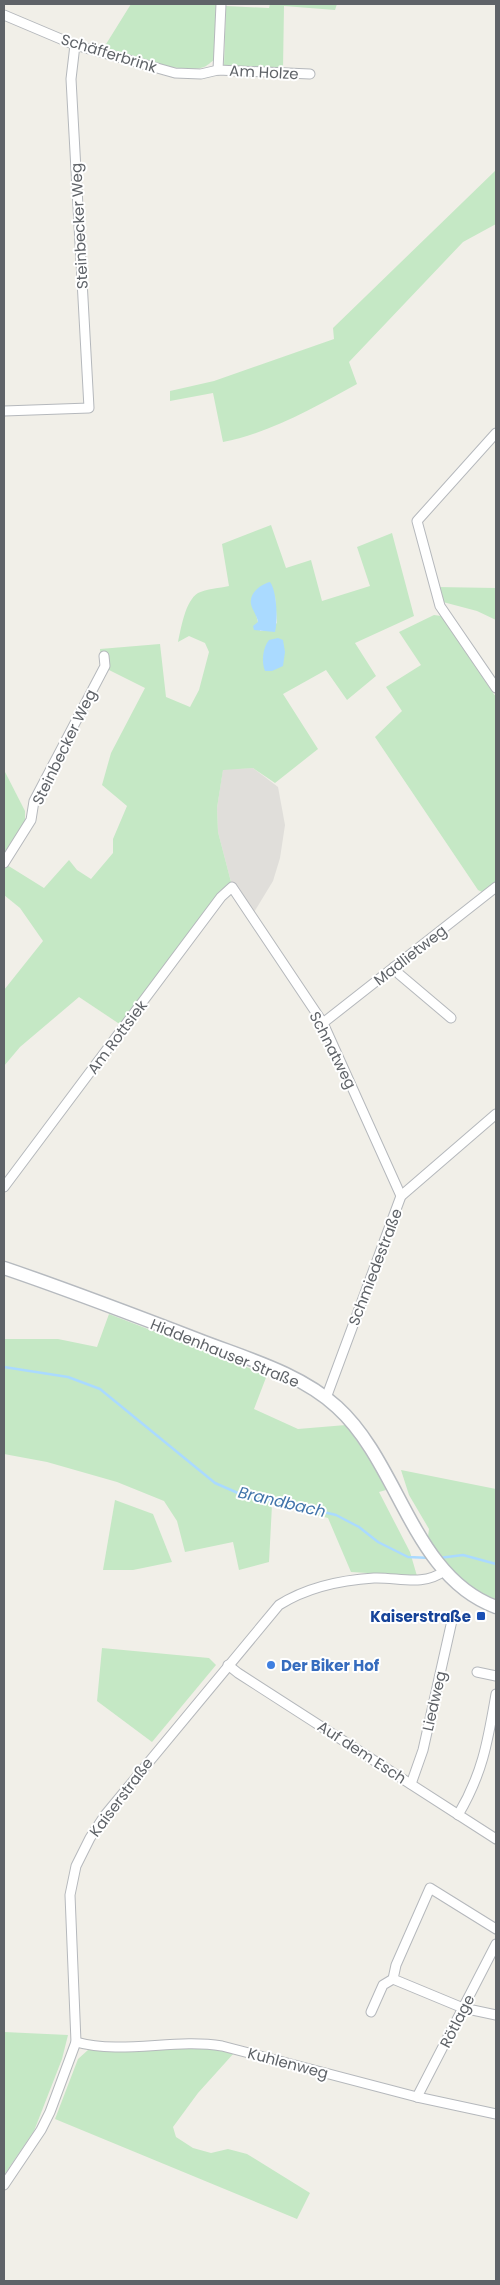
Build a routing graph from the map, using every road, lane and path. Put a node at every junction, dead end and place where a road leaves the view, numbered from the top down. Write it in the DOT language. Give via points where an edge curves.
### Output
graph roads {
  1 [pos="220,4"];
  2 [pos="4,15"];
  3 [pos="75,45"];
  4 [pos="218,70"];
  5 [pos="310,74"];
  6 [pos="4,411"];
  7 [pos="496,433"];
  8 [pos="104,656"];
  9 [pos="496,688"];
  10 [pos="4,863"];
  11 [pos="496,887"];
  12 [pos="232,888"];
  13 [pos="394,967"];
  14 [pos="451,1018"];
  15 [pos="323,1023"];
  16 [pos="496,1114"];
  17 [pos="4,1187"];
  18 [pos="401,1196"];
  19 [pos="4,1268"];
  20 [pos="326,1398"];
  21 [pos="442,1568"];
  22 [pos="496,1608"];
  23 [pos="454,1616"];
  24 [pos="228,1665"];
  25 [pos="477,1672"];
  26 [pos="496,1676"];
  27 [pos="496,1694"];
  28 [pos="411,1784"];
  29 [pos="458,1815"];
  30 [pos="496,1839"];
  31 [pos="496,1929"];
  32 [pos="496,1944"];
  33 [pos="393,1979"];
  34 [pos="463,2008"];
  35 [pos="371,2012"];
  36 [pos="496,2015"];
  37 [pos="76,2042"];
  38 [pos="417,2097"];
  39 [pos="496,2114"];
  40 [pos="4,2185"];
  1 -- 4 [label="street"];
  2 -- 3 [label="street, Schäfferbrink"];
  3 -- 4 [label="street, Schäfferbrink" via="174,73 201,74"];
  3 -- 6 [label="street, Steinbecker Weg" via="71,79 89,408"];
  4 -- 5 [label="street, Am Holze"];
  7 -- 9 [label="street" via="417,521 440,606"];
  8 -- 10 [label="street, Steinbecker Weg" via="105,666 34,801 31,820"];
  11 -- 13 [label="street, Madlietweg"];
  12 -- 15 [label="street, Schnatweg"];
  12 -- 17 [label="street, Am Rottsiek" via="221,897"];
  13 -- 14 [label="street"];
  13 -- 15 [label="street, Madlietweg"];
  15 -- 18 [label="street, Schnatweg"];
  16 -- 18 [label="street, Schmiedestraße"];
  18 -- 20 [label="street, Schmiedestraße"];
  19 -- 20 [label="main road, Hiddenhauser Straße" via="286,1375"];
  20 -- 21 [label="main road, Hiddenhauser Straße" via="352,1422 369,1444"];
  21 -- 22 [label="main road, Hiddenhauser Straße" via="476,1597"];
  21 -- 24 [label="street, Kaiserstraße" via="430,1580 377,1578 341,1582 291,1597 269,1615"];
  23 -- 28 [label="street, Liedweg" via="423,1750"];
  24 -- 28 [label="street, Auf dem Esch"];
  24 -- 37 [label="street, Kaiserstraße" via="105,1815 76,1866 70,1908"];
  25 -- 26 [label="street"];
  27 -- 29 [label="street" via="478,1777"];
  28 -- 29 [label="street, Auf dem Esch"];
  29 -- 30 [label="street, Auf dem Esch"];
  31 -- 33 [label="street" via="430,1888"];
  32 -- 34 [label="street, Rötlage"];
  33 -- 34 [label="street"];
  33 -- 35 [label="street" via="383,1985"];
  34 -- 36 [label="street"];
  34 -- 38 [label="street, Rötlage"];
  37 -- 38 [label="street, Kuhlenweg" via="89,2046 209,2043"];
  37 -- 40 [label="street, Kaiserstraße" via="44,2124"];
  38 -- 39 [label="street, Kuhlenweg"];
}
